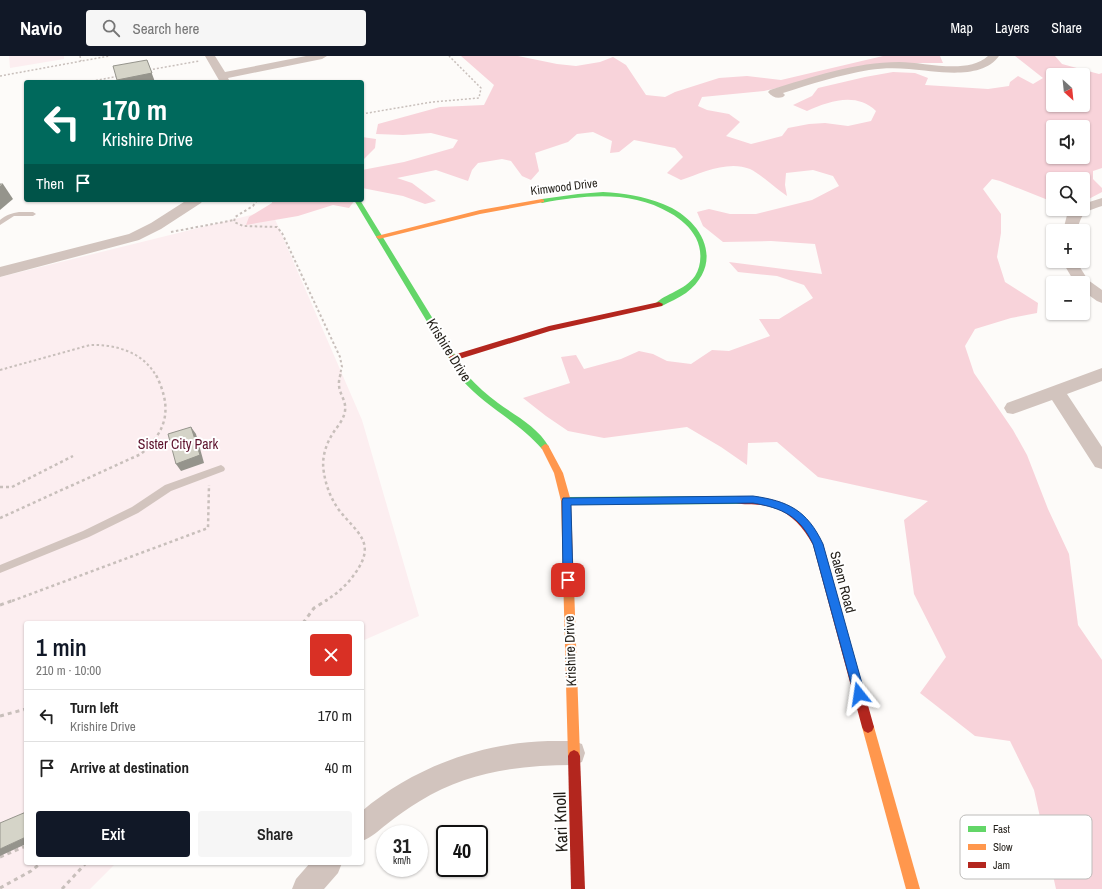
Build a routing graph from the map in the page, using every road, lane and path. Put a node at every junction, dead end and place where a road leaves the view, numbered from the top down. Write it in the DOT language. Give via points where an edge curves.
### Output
graph roads {
  1 [pos="80,56"];
  2 [pos="109,56"];
  3 [pos="322,56"];
  4 [pos="449,56"];
  5 [pos="994,56"];
  6 [pos="206,58"];
  7 [pos="81,61"];
  8 [pos="149,70"];
  9 [pos="0,76"];
  10 [pos="120,76"];
  11 [pos="223,79"];
  12 [pos="99,80"];
  13 [pos="779,95"];
  14 [pos="364,114"];
  15 [pos="193,202"];
  16 [pos="255,202"];
  17 [pos="358,202"];
  18 [pos="1102,202"];
  19 [pos="1090,206"];
  20 [pos="33,214"];
  21 [pos="234,220"];
  22 [pos="0,223"];
  23 [pos="167,232"];
  24 [pos="380,237"];
  25 [pos="0,272"];
  26 [pos="1090,289"];
  27 [pos="1102,298"];
  28 [pos="452,358"];
  29 [pos="0,370"];
  30 [pos="1102,374"];
  31 [pos="1056,392"];
  32 [pos="1014,408"];
  33 [pos="73,456"];
  34 [pos="1102,462"];
  35 [pos="221,469"];
  36 [pos="210,473"];
  37 [pos="0,487"];
  38 [pos="566,501"];
  39 [pos="0,518"];
  40 [pos="0,569"];
  41 [pos="0,605"];
  42 [pos="304,621"];
  43 [pos="24,710"];
  44 [pos="0,716"];
  45 [pos="573,753"];
  46 [pos="364,826"];
  47 [pos="24,847"];
  48 [pos="0,857"];
  49 [pos="39,865"];
  50 [pos="84,865"];
  51 [pos="326,865"];
  52 [pos="0,888"];
  53 [pos="62,889"];
  54 [pos="306,889"];
  55 [pos="578,889"];
  56 [pos="913,889"];
  1 -- 7 [label="path"];
  2 -- 7 [label="path"];
  3 -- 11 [label="street"];
  4 -- 14 [label="path" via="481,88 478,98 432,102"];
  5 -- 13 [label="street" via="983,65 964,69 872,66 774,92"];
  6 -- 8 [label="path"];
  6 -- 11 [label="street"];
  7 -- 9 [label="path"];
  10 -- 12 [label="path"];
  15 -- 25 [label="street" via="134,237"];
  16 -- 21 [label="path"];
  17 -- 24 [label="street, Krishire Drive"];
  18 -- 19 [label="street"];
  20 -- 22 [label="lane" via="12,214"];
  21 -- 23 [label="path"];
  21 -- 42 [label="path" via="237,225 243,226 277,227 343,367 338,386 345,406 345,415 323,451 323,469 333,499 341,512 359,530 365,551 355,575 345,587 318,605"];
  24 -- 28 [label="street, Krishire Drive"];
  24 -- 28 [label="street, Kimwood Drive" via="510,206 578,195 609,194 640,198 668,208 690,224 703,243 706,254 699,276 691,286 669,300 654,306 549,329"];
  26 -- 27 [label="street"];
  28 -- 38 [label="street, Krishire Drive" via="474,391 535,434 548,450 558,466"];
  29 -- 39 [label="path" via="90,345 114,345 134,354 150,366 166,406 160,433 141,454"];
  30 -- 31 [label="street"];
  31 -- 32 [label="street"];
  31 -- 34 [label="street"];
  33 -- 37 [label="path" via="12,487"];
  35 -- 36 [label="lane"];
  36 -- 40 [label="lane" via="168,488 135,510 86,534"];
  36 -- 41 [label="path" via="208,528"];
  38 -- 45 [label="street, Krishire Drive"];
  38 -- 56 [label="street, Salem Road" via="761,500 788,509 802,519 818,544"];
  43 -- 44 [label="path"];
  45 -- 46 [label="street" via="505,757 468,766 437,778 405,795"];
  45 -- 55 [label="street, Kari Knoll"];
  47 -- 48 [label="path"];
  49 -- 52 [label="path"];
  50 -- 53 [label="path"];
  51 -- 54 [label="street"];
}
